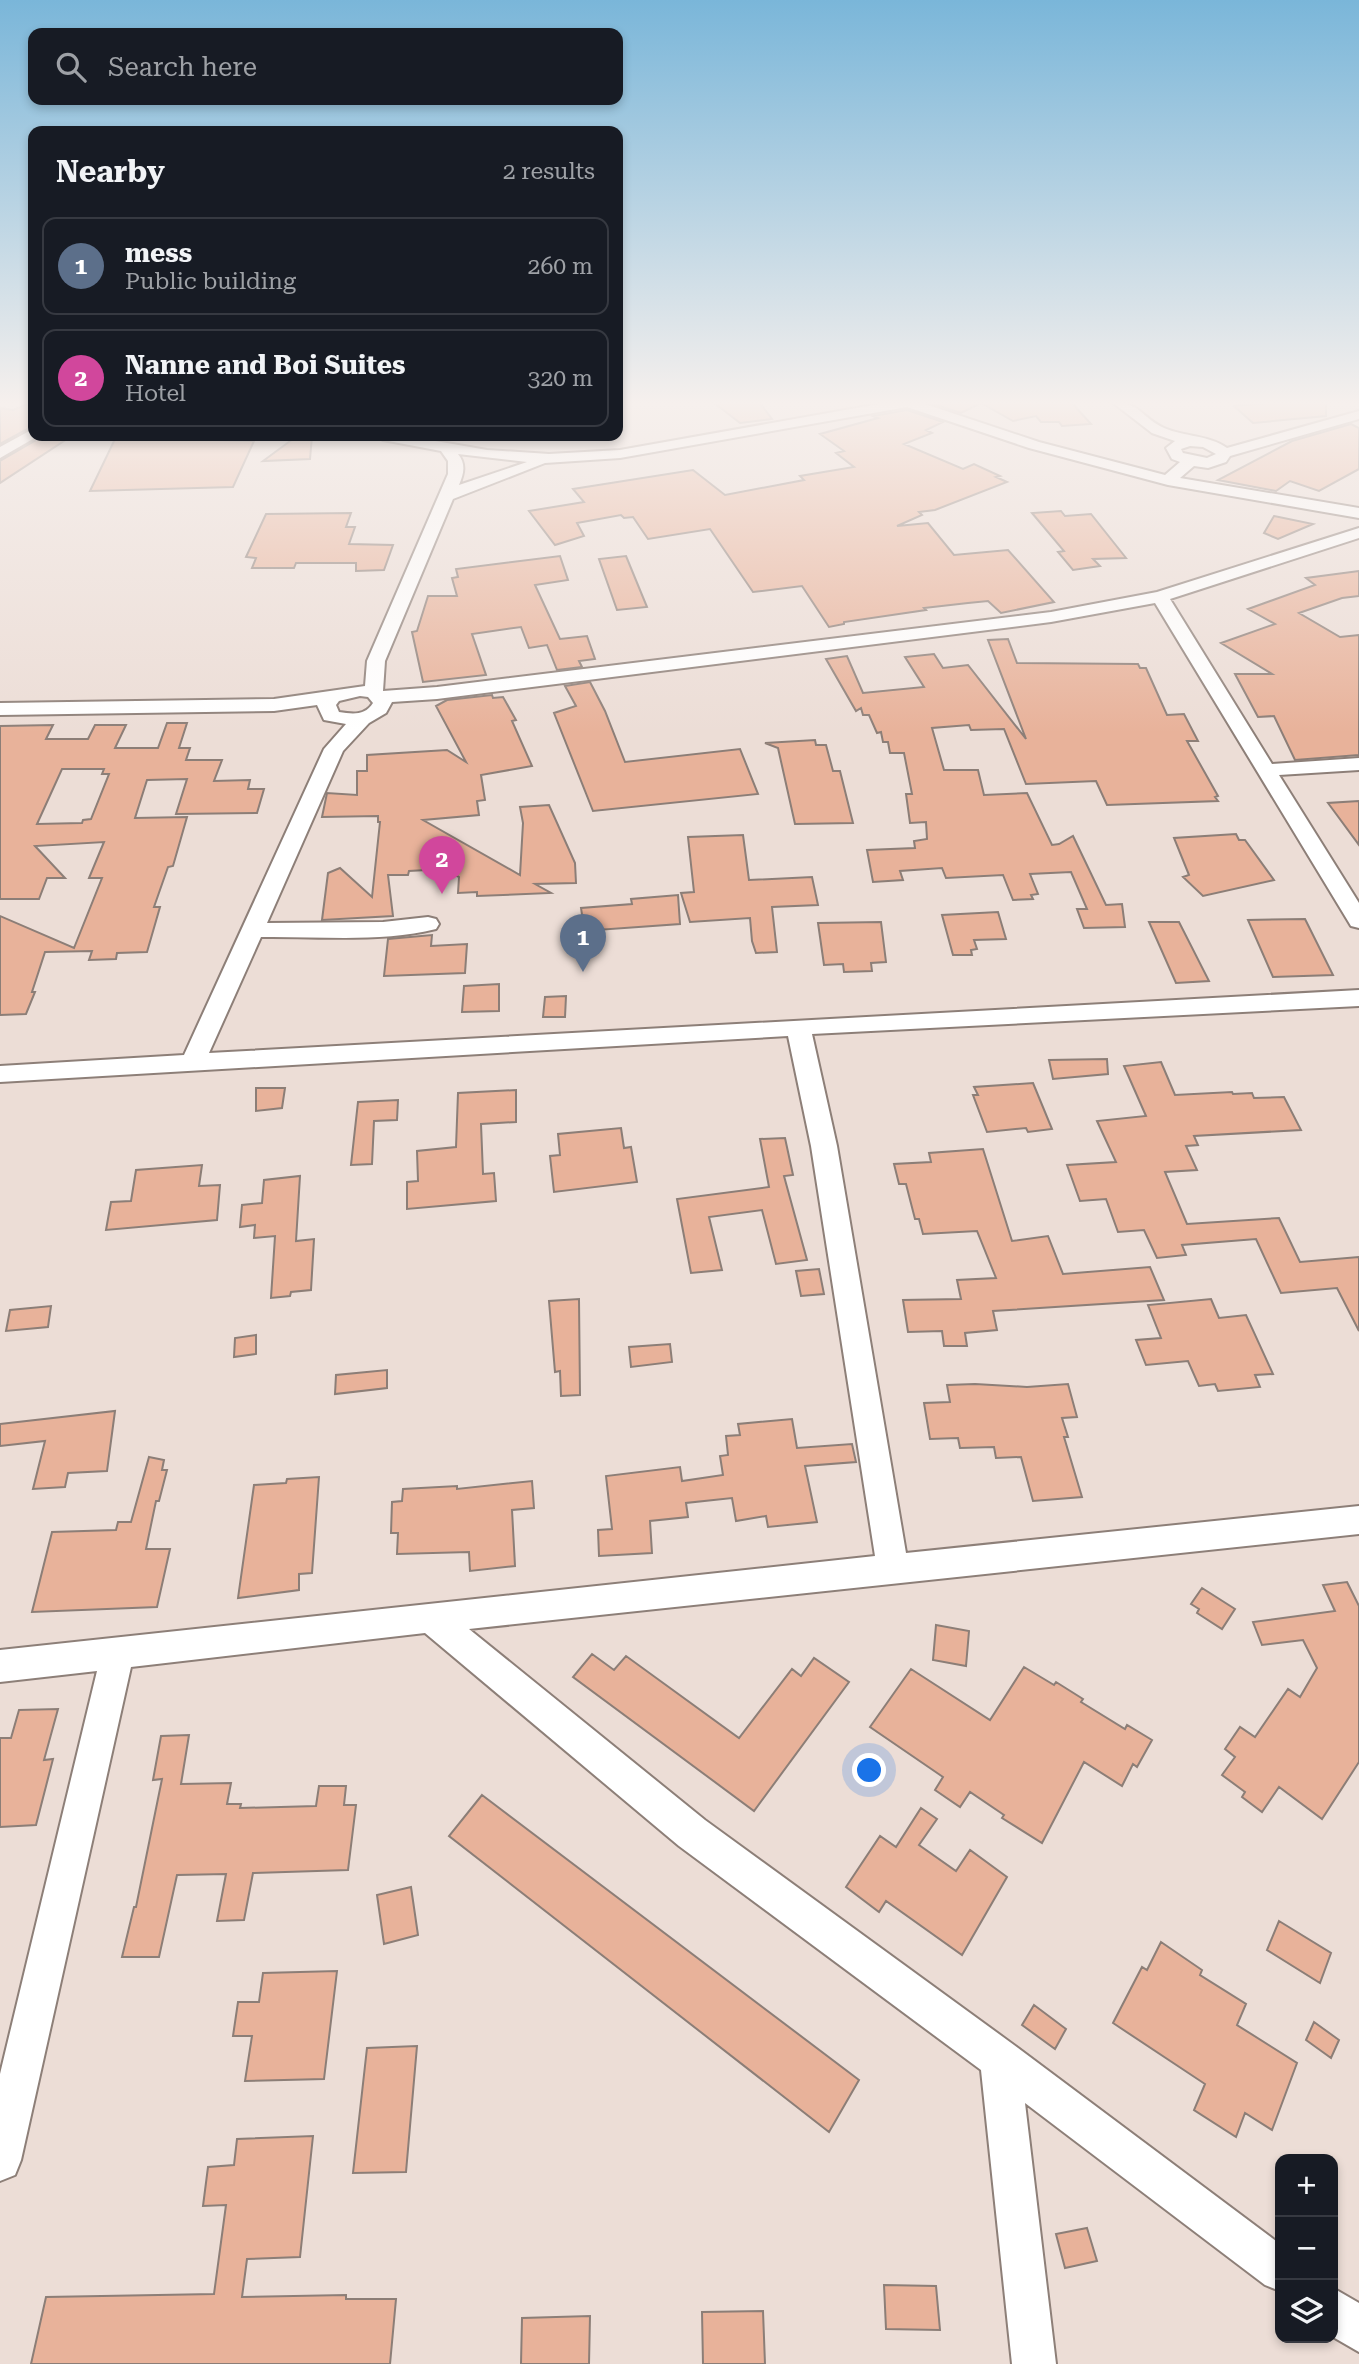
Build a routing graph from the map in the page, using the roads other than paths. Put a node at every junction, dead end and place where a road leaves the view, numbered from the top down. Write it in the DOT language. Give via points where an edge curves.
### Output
graph roads {
  1 [pos="441,512"];
  2 [pos="1359,533"];
  3 [pos="1160,597"];
  4 [pos="376,661"];
  5 [pos="378,699"];
  6 [pos="334,704"];
  7 [pos="274,705"];
  8 [pos="0,709"];
  9 [pos="363,718"];
  10 [pos="334,749"];
  11 [pos="1359,764"];
  12 [pos="1267,770"];
  13 [pos="1359,921"];
  14 [pos="428,925"];
  15 [pos="252,930"];
  16 [pos="1359,998"];
  17 [pos="799,1030"];
  18 [pos="192,1064"];
  19 [pos="0,1074"];
  20 [pos="1359,1520"];
  21 [pos="893,1569"];
  22 [pos="431,1618"];
  23 [pos="118,1652"];
  24 [pos="0,1666"];
  25 [pos="1000,2059"];
  26 [pos="0,2160"];
  27 [pos="1275,2266"];
  28 [pos="1338,2314"];
  29 [pos="1359,2330"];
  30 [pos="1034,2364"];
  1 -- 4 [label="street"];
  2 -- 3 [label="street"];
  3 -- 5 [label="street" via="1051,617"];
  3 -- 12 [label="street"];
  4 -- 5 [label="street"];
  4 -- 6 [label="street"];
  5 -- 6 [label="street" via="360,690"];
  5 -- 9 [label="street"];
  6 -- 7 [label="street"];
  6 -- 9 [label="street" via="350,720"];
  6 -- 10 [label="street"];
  7 -- 8 [label="street"];
  9 -- 10 [label="street"];
  10 -- 15 [label="street"];
  11 -- 12 [label="street"];
  12 -- 13 [label="street"];
  14 -- 15 [label="street"];
  15 -- 18 [label="street"];
  16 -- 17 [label="street"];
  17 -- 18 [label="street"];
  17 -- 21 [label="street" via="824,1146"];
  18 -- 19 [label="street"];
  20 -- 21 [label="street"];
  21 -- 22 [label="street"];
  22 -- 23 [label="street"];
  22 -- 25 [label="street" via="692,1833"];
  23 -- 24 [label="street"];
  23 -- 26 [label="street"];
  25 -- 27 [label="street"];
  25 -- 30 [label="street"];
  28 -- 29 [label="street"];
}
